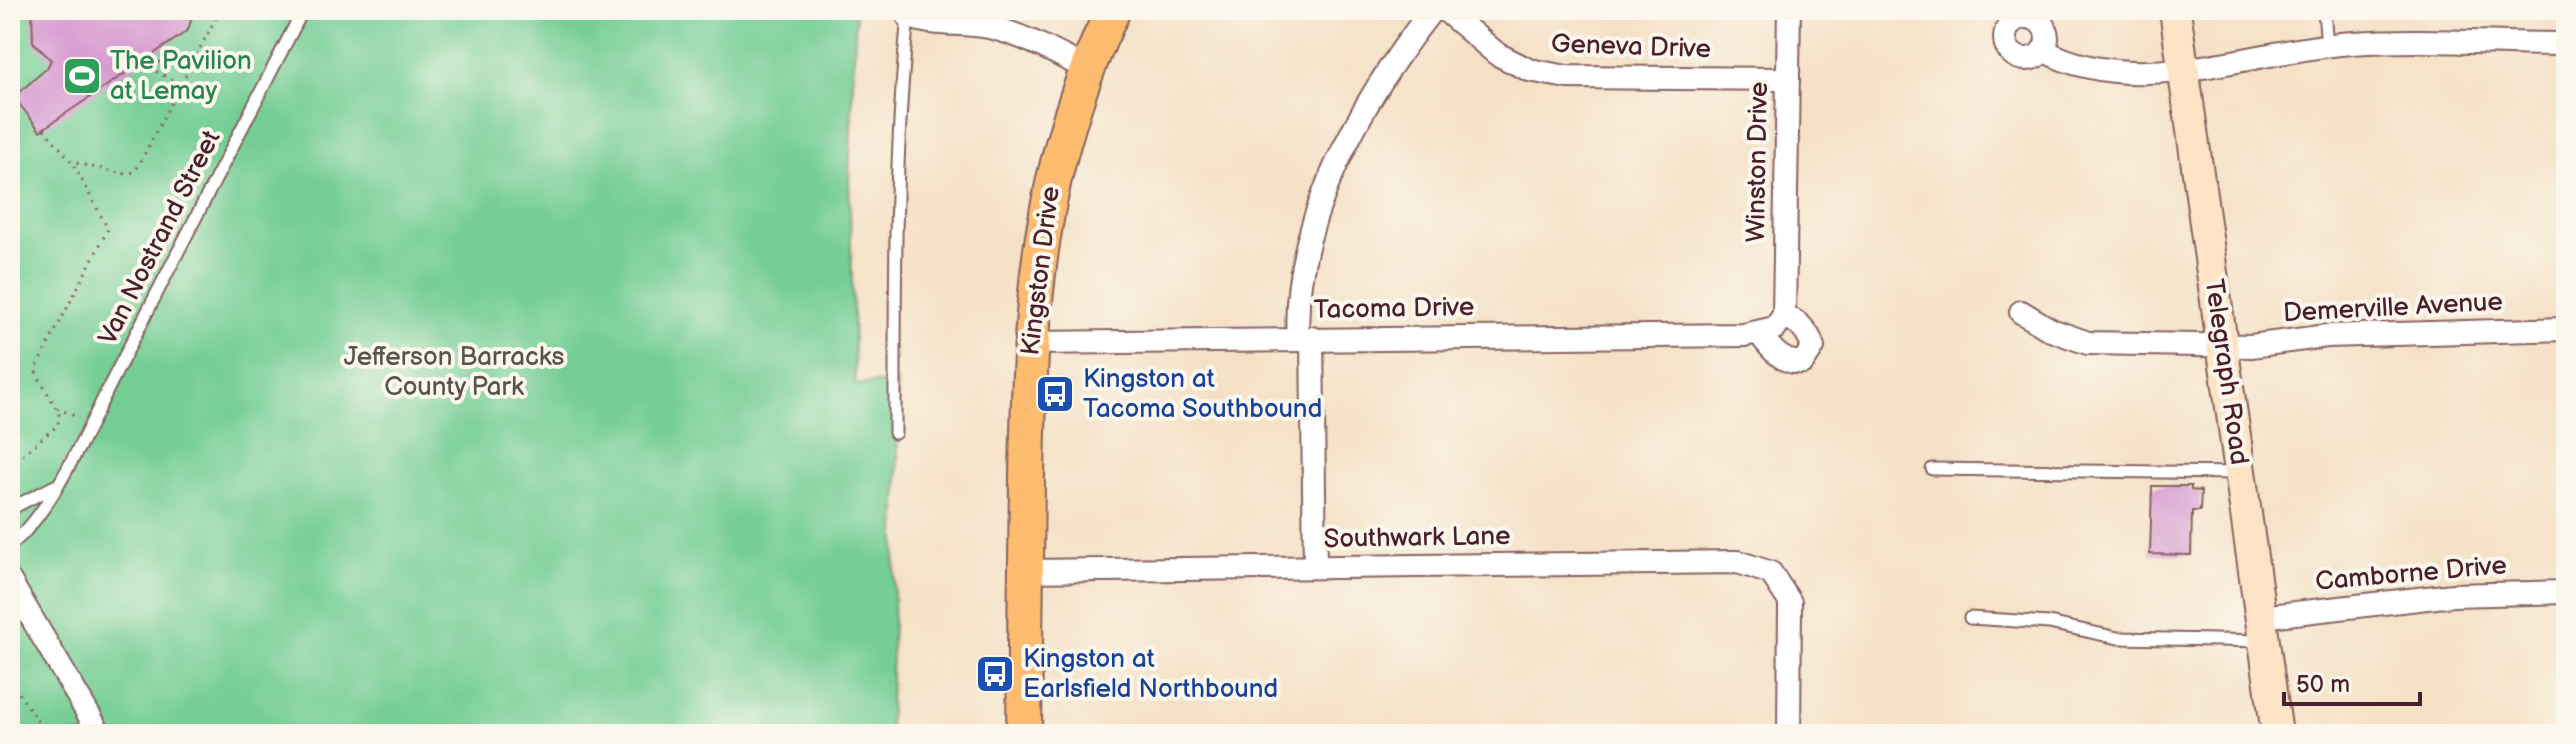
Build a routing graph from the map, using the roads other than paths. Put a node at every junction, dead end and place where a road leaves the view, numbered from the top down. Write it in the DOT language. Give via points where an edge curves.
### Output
graph roads {
  1 [pos="303,10"];
  2 [pos="1113,10"];
  3 [pos="1432,10"];
  4 [pos="1445,10"];
  5 [pos="1789,10"];
  6 [pos="2175,10"];
  7 [pos="2324,10"];
  8 [pos="908,13"];
  9 [pos="2566,44"];
  10 [pos="2327,47"];
  11 [pos="2043,50"];
  12 [pos="2183,67"];
  13 [pos="1087,69"];
  14 [pos="1788,79"];
  15 [pos="2021,312"];
  16 [pos="1784,315"];
  17 [pos="2566,329"];
  18 [pos="1759,333"];
  19 [pos="1305,338"];
  20 [pos="1030,343"];
  21 [pos="2222,345"];
  22 [pos="895,433"];
  23 [pos="1932,469"];
  24 [pos="2241,473"];
  25 [pos="55,486"];
  26 [pos="10,509"];
  27 [pos="10,545"];
  28 [pos="1315,567"];
  29 [pos="1026,571"];
  30 [pos="10,581"];
  31 [pos="2566,592"];
  32 [pos="1970,618"];
  33 [pos="2263,629"];
  34 [pos="100,734"];
  35 [pos="1024,734"];
  36 [pos="1789,734"];
  37 [pos="2277,734"];
  1 -- 25 [label="lane, Van Nostrand Street"];
  2 -- 13 [label="main road, Kingston Drive"];
  3 -- 19 [label="street" via="1354,122 1314,225 1296,312"];
  4 -- 14 [label="street, Geneva Drive" via="1497,54 1529,70 1567,77"];
  5 -- 14 [label="street, Winston Drive"];
  6 -- 12 [label="main road, Telegraph Road"];
  7 -- 10 [label="lane"];
  8 -- 13 [label="street" via="920,22 986,26 1027,37"];
  8 -- 22 [label="lane" via="895,255"];
  9 -- 10 [label="street"];
  10 -- 12 [label="street"];
  11 -- 12 [label="street" via="2084,69 2113,74"];
  12 -- 21 [label="main road, Telegraph Road"];
  13 -- 20 [label="main road, Kingston Drive" via="1049,192"];
  14 -- 16 [label="street, Winston Drive"];
  15 -- 21 [label="street, Demerville Avenue" via="2088,343"];
  16 -- 18 [label="street" via="1775,328"];
  16 -- 18 [label="street" via="1810,336 1813,347 1803,362 1781,358"];
  17 -- 21 [label="street, Demerville Avenue" via="2327,336"];
  18 -- 19 [label="street, Tacoma Drive"];
  19 -- 20 [label="street, Tacoma Drive"];
  19 -- 28 [label="street"];
  20 -- 29 [label="main road, Kingston Drive"];
  21 -- 24 [label="main road, Telegraph Road"];
  23 -- 24 [label="lane"];
  24 -- 33 [label="main road, Telegraph Road"];
  25 -- 26 [label="lane"];
  25 -- 27 [label="lane, Van Nostrand Street" via="23,535"];
  28 -- 29 [label="street, Southwark Lane"];
  28 -- 36 [label="street, Southwark Lane" via="1738,562 1771,573 1790,602"];
  29 -- 35 [label="main road, Kingston Drive"];
  30 -- 34 [label="street"];
  31 -- 33 [label="street, Camborne Drive" via="2453,595"];
  32 -- 33 [label="lane" via="2049,623 2118,638"];
  33 -- 37 [label="main road, Telegraph Road"];
}
